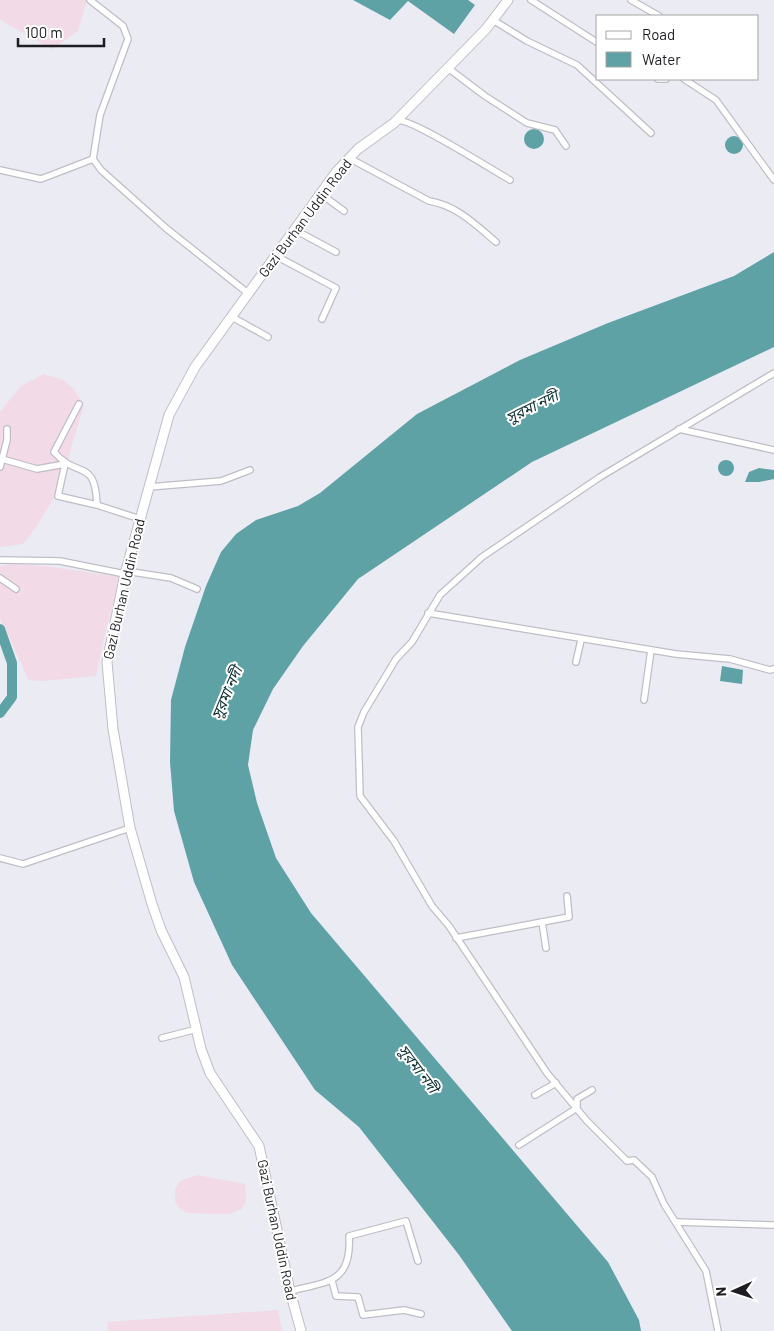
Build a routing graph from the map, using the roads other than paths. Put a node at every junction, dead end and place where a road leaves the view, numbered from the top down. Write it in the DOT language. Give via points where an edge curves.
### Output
graph roads {
  1 [pos="90,0"];
  2 [pos="508,0"];
  3 [pos="531,0"];
  4 [pos="631,0"];
  5 [pos="657,15"];
  6 [pos="493,20"];
  7 [pos="596,42"];
  8 [pos="448,68"];
  9 [pos="686,80"];
  10 [pos="396,121"];
  11 [pos="651,133"];
  12 [pos="566,146"];
  13 [pos="93,158"];
  14 [pos="349,158"];
  15 [pos="0,170"];
  16 [pos="510,180"];
  17 [pos="774,180"];
  18 [pos="321,194"];
  19 [pos="344,210"];
  20 [pos="295,230"];
  21 [pos="496,242"];
  22 [pos="336,252"];
  23 [pos="276,256"];
  24 [pos="249,294"];
  25 [pos="232,317"];
  26 [pos="322,319"];
  27 [pos="268,337"];
  28 [pos="774,373"];
  29 [pos="79,404"];
  30 [pos="7,429"];
  31 [pos="679,429"];
  32 [pos="774,450"];
  33 [pos="2,459"];
  34 [pos="65,464"];
  35 [pos="0,467"];
  36 [pos="250,470"];
  37 [pos="149,487"];
  38 [pos="97,506"];
  39 [pos="140,519"];
  40 [pos="0,560"];
  41 [pos="126,572"];
  42 [pos="0,578"];
  43 [pos="16,589"];
  44 [pos="197,589"];
  45 [pos="428,613"];
  46 [pos="582,640"];
  47 [pos="651,650"];
  48 [pos="576,662"];
  49 [pos="774,668"];
  50 [pos="644,700"];
  51 [pos="130,828"];
  52 [pos="0,858"];
  53 [pos="567,896"];
  54 [pos="542,922"];
  55 [pos="456,938"];
  56 [pos="546,948"];
  57 [pos="197,1028"];
  58 [pos="162,1038"];
  59 [pos="556,1083"];
  60 [pos="592,1090"];
  61 [pos="535,1095"];
  62 [pos="577,1108"];
  63 [pos="519,1145"];
  64 [pos="676,1222"];
  65 [pos="774,1224"];
  66 [pos="418,1260"];
  67 [pos="332,1281"];
  68 [pos="290,1291"];
  69 [pos="421,1314"];
  70 [pos="301,1331"];
  71 [pos="718,1331"];
  1 -- 13 [label="street" via="123,26 128,39 100,116"];
  2 -- 6 [label="street, Gazi Burhan Uddin Road"];
  3 -- 7 [label="street"];
  4 -- 5 [label="street"];
  6 -- 8 [label="street, Gazi Burhan Uddin Road"];
  6 -- 11 [label="street" via="577,65"];
  8 -- 10 [label="street, Gazi Burhan Uddin Road"];
  8 -- 12 [label="street" via="527,123 555,130"];
  9 -- 17 [label="street" via="716,100"];
  10 -- 14 [label="street, Gazi Burhan Uddin Road"];
  10 -- 16 [label="street" via="408,122 426,131"];
  13 -- 15 [label="street" via="41,180"];
  13 -- 24 [label="street" via="101,170 167,229"];
  14 -- 18 [label="street, Gazi Burhan Uddin Road"];
  14 -- 21 [label="street" via="429,201 464,214"];
  18 -- 19 [label="street"];
  18 -- 20 [label="street, Gazi Burhan Uddin Road"];
  20 -- 22 [label="street"];
  20 -- 23 [label="street, Gazi Burhan Uddin Road"];
  23 -- 24 [label="street, Gazi Burhan Uddin Road"];
  23 -- 26 [label="street" via="336,288"];
  24 -- 25 [label="street, Gazi Burhan Uddin Road"];
  25 -- 27 [label="street"];
  25 -- 37 [label="street, Gazi Burhan Uddin Road" via="195,367 169,414"];
  28 -- 31 [label="street"];
  29 -- 34 [label="street" via="54,448"];
  30 -- 33 [label="street"];
  31 -- 32 [label="street"];
  31 -- 45 [label="street" via="482,556 440,595"];
  33 -- 34 [label="street" via="37,469"];
  33 -- 35 [label="street"];
  34 -- 38 [label="street" via="90,474 96,485"];
  34 -- 38 [label="street" via="58,496"];
  36 -- 37 [label="street" via="220,481"];
  37 -- 39 [label="street, Gazi Burhan Uddin Road"];
  38 -- 39 [label="street"];
  39 -- 41 [label="street, Gazi Burhan Uddin Road"];
  40 -- 41 [label="street" via="60,561"];
  41 -- 44 [label="street" via="171,578"];
  41 -- 51 [label="street, Gazi Burhan Uddin Road" via="107,662 113,729"];
  42 -- 43 [label="street"];
  45 -- 46 [label="street"];
  45 -- 55 [label="street" via="412,642 392,666 358,727 360,796 394,840 432,906"];
  46 -- 47 [label="street"];
  46 -- 48 [label="street"];
  47 -- 49 [label="street" via="730,659 770,670"];
  47 -- 50 [label="street"];
  51 -- 52 [label="street" via="23,864"];
  51 -- 57 [label="street, Gazi Burhan Uddin Road" via="161,930 184,978"];
  53 -- 54 [label="street" via="569,917"];
  54 -- 55 [label="street"];
  54 -- 56 [label="street"];
  55 -- 59 [label="street"];
  57 -- 58 [label="street"];
  57 -- 68 [label="street, Gazi Burhan Uddin Road" via="210,1073 259,1146"];
  59 -- 61 [label="street"];
  59 -- 62 [label="street"];
  60 -- 62 [label="street" via="577,1099"];
  62 -- 63 [label="street"];
  62 -- 64 [label="street" via="627,1161 634,1160 652,1177"];
  64 -- 65 [label="street"];
  64 -- 71 [label="street" via="706,1271"];
  66 -- 67 [label="street" via="406,1221 349,1236 350,1255 344,1269"];
  67 -- 68 [label="street"];
  67 -- 69 [label="street" via="336,1296 358,1297 362,1315 404,1310"];
  68 -- 70 [label="street, Gazi Burhan Uddin Road"];
}
